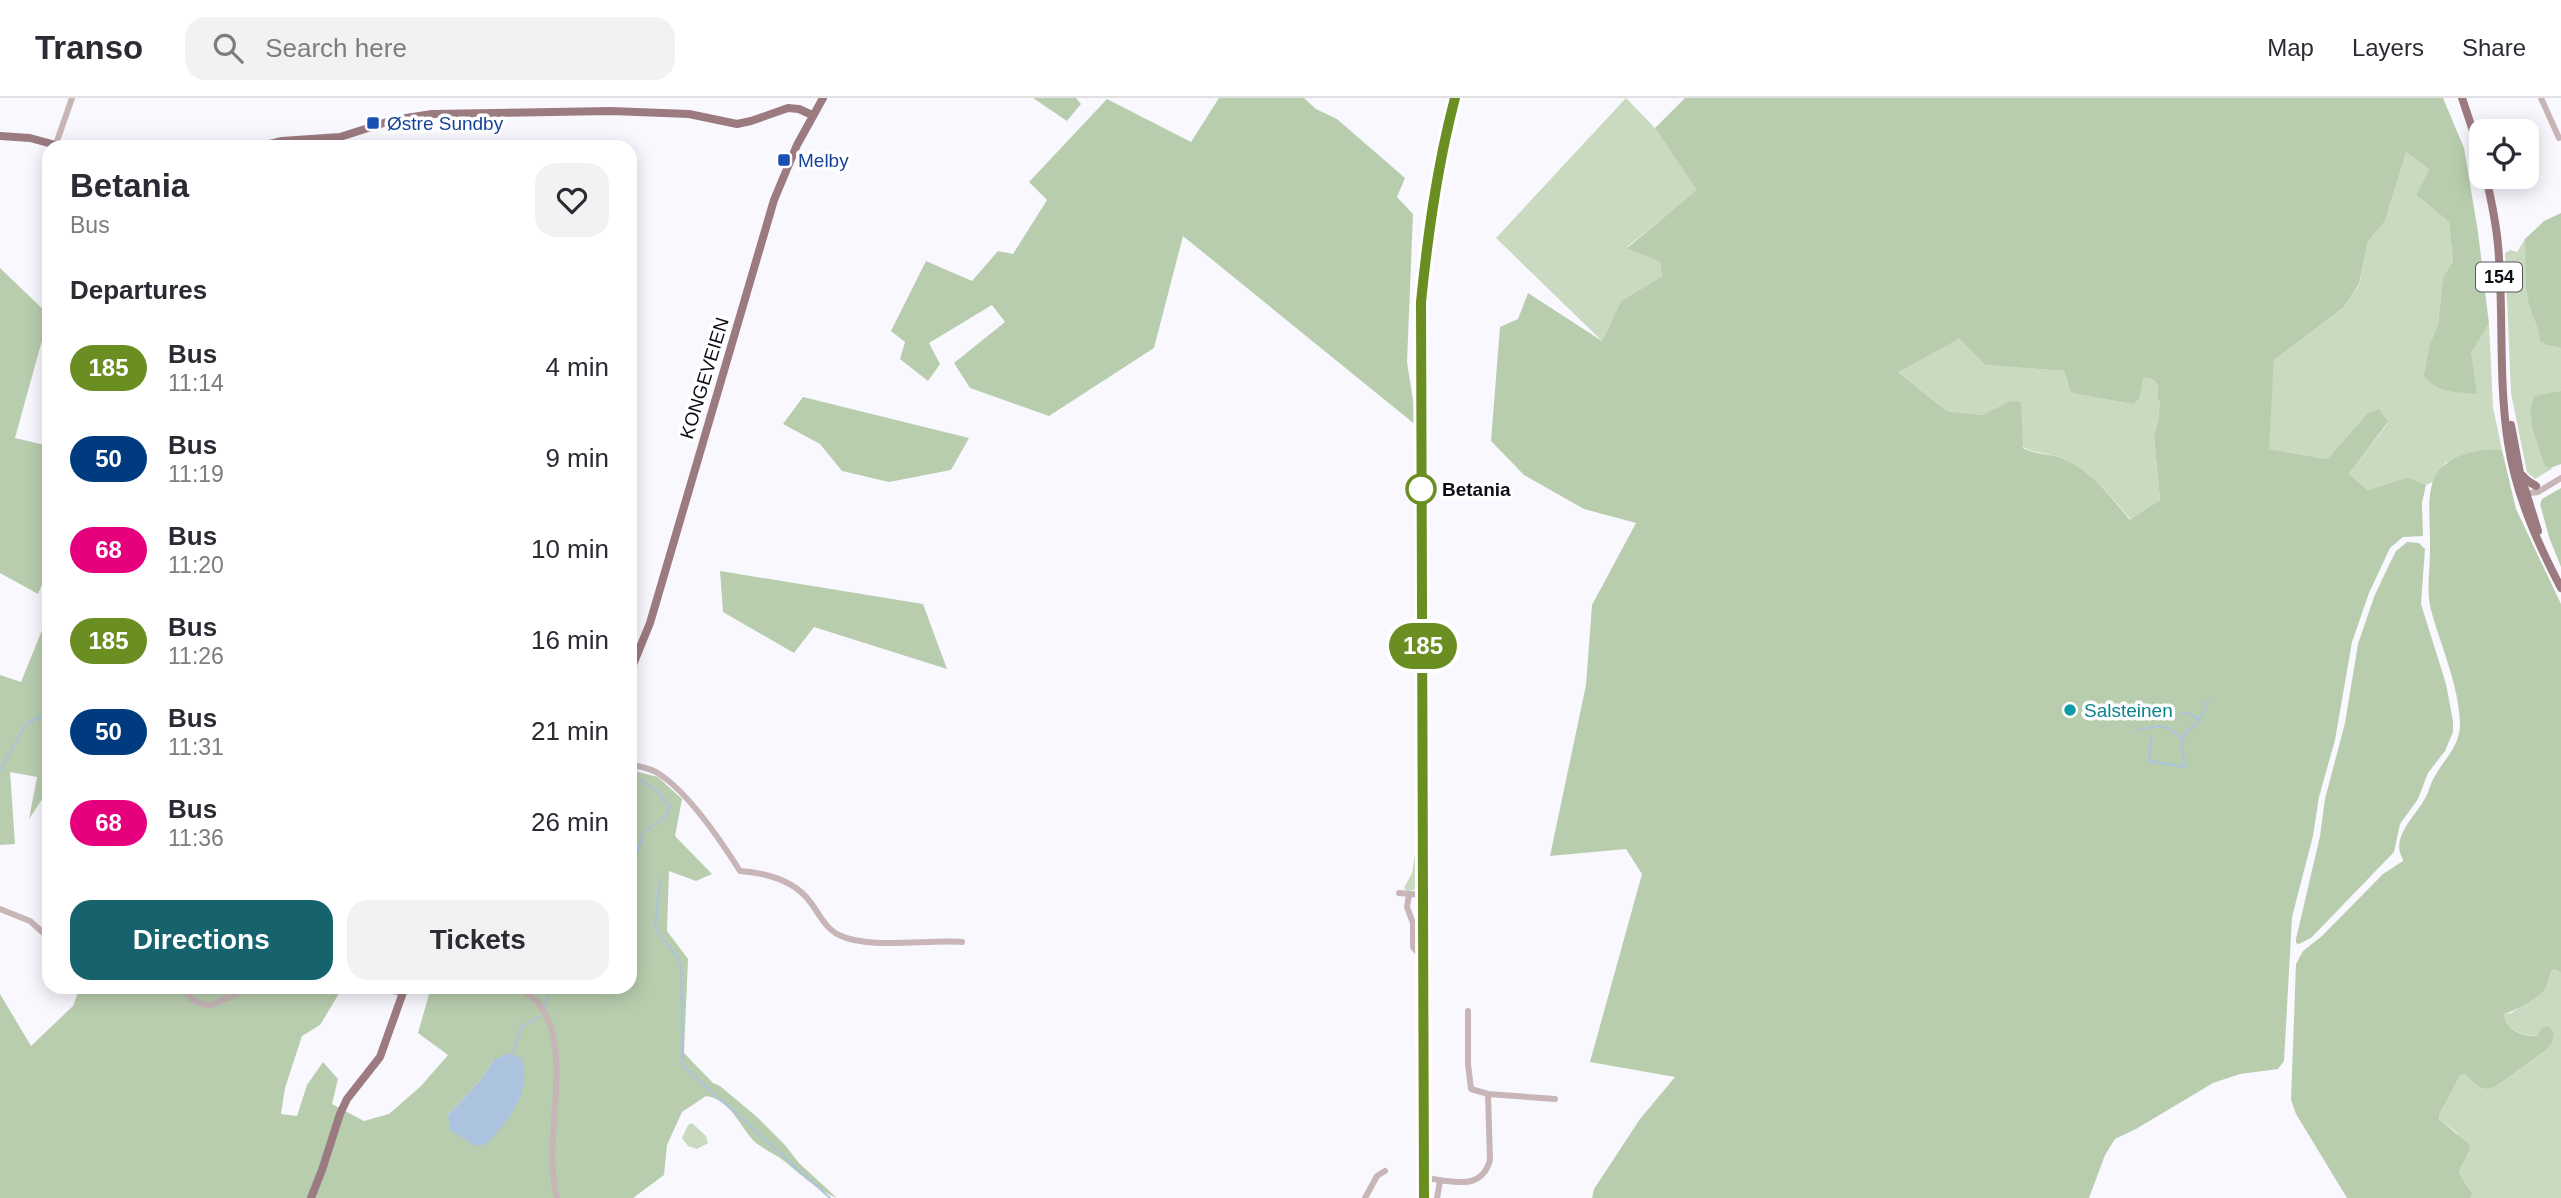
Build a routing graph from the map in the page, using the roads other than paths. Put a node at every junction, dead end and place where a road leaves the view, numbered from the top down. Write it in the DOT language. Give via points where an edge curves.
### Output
graph roads {
  1 [pos="72,98"];
  2 [pos="823,98"];
  3 [pos="1455,98"];
  4 [pos="2462,98"];
  5 [pos="2541,98"];
  6 [pos="812,115"];
  7 [pos="2469,119"];
  8 [pos="0,136"];
  9 [pos="2559,138"];
  10 [pos="61,140"];
  11 [pos="296,140"];
  12 [pos="42,141"];
  13 [pos="2488,189"];
  14 [pos="2503,378"];
  15 [pos="2521,473"];
  16 [pos="2561,478"];
  17 [pos="2547,484"];
  18 [pos="2536,485"];
  19 [pos="2524,492"];
  20 [pos="2559,584"];
  21 [pos="637,654"];
  22 [pos="637,767"];
  23 [pos="1399,893"];
  24 [pos="1409,895"];
  25 [pos="1423,895"];
  26 [pos="0,909"];
  27 [pos="42,932"];
  28 [pos="962,942"];
  29 [pos="1424,951"];
  30 [pos="188,994"];
  31 [pos="237,994"];
  32 [pos="403,994"];
  33 [pos="526,994"];
  34 [pos="1468,1011"];
  35 [pos="1488,1094"];
  36 [pos="1555,1099"];
  37 [pos="1385,1171"];
  38 [pos="1424,1178"];
  39 [pos="1440,1181"];
  40 [pos="311,1198"];
  41 [pos="557,1198"];
  42 [pos="1365,1198"];
  43 [pos="1424,1198"];
  44 [pos="1437,1198"];
  1 -- 10 [label="street"];
  2 -- 6 [label="main road, KONGEVEIEN"];
  3 -- 25 [label="highway" via="1429,222 1421,302"];
  4 -- 7 [label="main road"];
  5 -- 9 [label="street"];
  6 -- 11 [label="main road" via="788,108 737,124 689,114 624,111 432,114 393,120 340,137"];
  6 -- 21 [label="main road, KONGEVEIEN" via="774,201 653,614"];
  8 -- 12 [label="main road"];
  13 -- 14 [label="main road, 154" via="2498,245"];
  14 -- 15 [label="main road, 154"];
  14 -- 19 [label="main road, 154" via="2508,444"];
  15 -- 18 [label="main road"];
  15 -- 19 [label="main road, 154"];
  16 -- 17 [label="street"];
  17 -- 18 [label="street"];
  17 -- 19 [label="street" via="2538,492"];
  18 -- 19 [label="street"];
  19 -- 20 [label="main road, 154" via="2542,554"];
  22 -- 28 [label="street" via="667,780 740,871 789,883 840,936 877,942"];
  23 -- 24 [label="street"];
  24 -- 25 [label="street"];
  24 -- 29 [label="street" via="1413,947"];
  25 -- 29 [label="highway"];
  26 -- 27 [label="street" via="30,921"];
  29 -- 38 [label="highway"];
  30 -- 31 [label="street" via="209,1006"];
  32 -- 40 [label="main road" via="380,1057 340,1114"];
  33 -- 41 [label="street" via="542,1009 556,1060 552,1148"];
  34 -- 35 [label="street" via="1469,1086"];
  35 -- 36 [label="street"];
  35 -- 39 [label="street" via="1487,1170 1470,1182"];
  37 -- 42 [label="street"];
  38 -- 39 [label="street"];
  38 -- 43 [label="highway"];
  39 -- 44 [label="street"];
}
